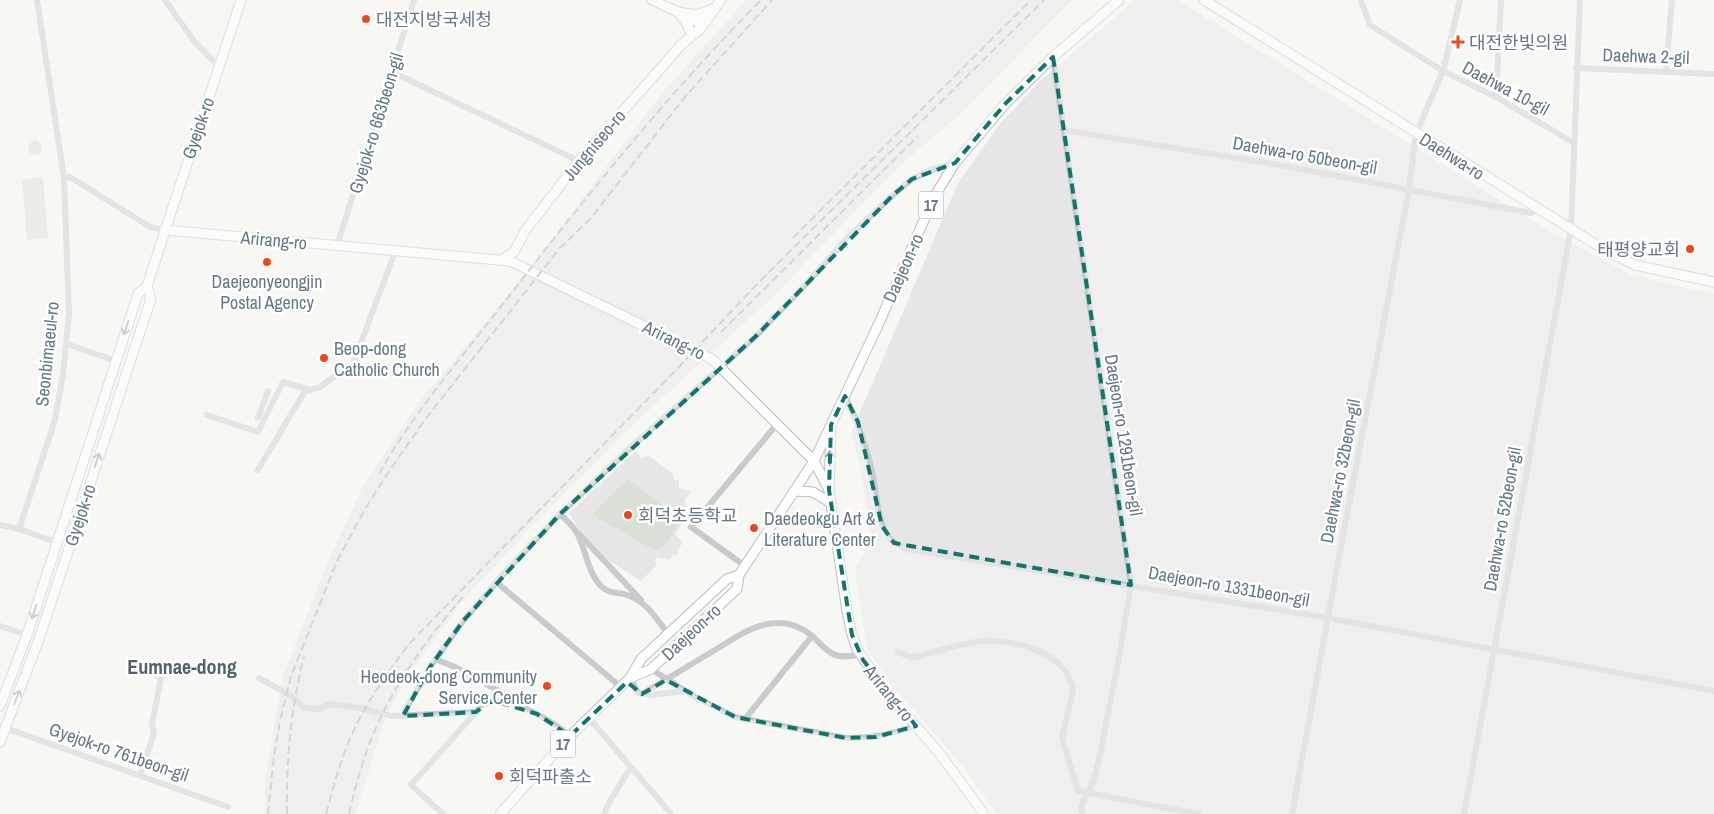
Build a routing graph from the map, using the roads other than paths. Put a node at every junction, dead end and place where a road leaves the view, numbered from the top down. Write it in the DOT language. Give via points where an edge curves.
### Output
graph roads {
  1 [pos="37,0"];
  2 [pos="166,0"];
  3 [pos="241,0"];
  4 [pos="414,0"];
  5 [pos="652,0"];
  6 [pos="721,0"];
  7 [pos="1120,0"];
  8 [pos="1204,0"];
  9 [pos="1361,0"];
  10 [pos="1460,0"];
  11 [pos="1501,0"];
  12 [pos="1580,0"];
  13 [pos="1672,0"];
  14 [pos="710,11"];
  15 [pos="681,14"];
  16 [pos="692,24"];
  17 [pos="699,30"];
  18 [pos="683,42"];
  19 [pos="1053,57"];
  20 [pos="219,67"];
  21 [pos="1576,68"];
  22 [pos="1443,71"];
  23 [pos="1666,71"];
  24 [pos="392,72"];
  25 [pos="1714,74"];
  26 [pos="1496,97"];
  27 [pos="1063,130"];
  28 [pos="1416,134"];
  29 [pos="1574,143"];
  30 [pos="579,161"];
  31 [pos="955,164"];
  32 [pos="64,178"];
  33 [pos="1409,190"];
  34 [pos="1540,210"];
  35 [pos="1571,229"];
  36 [pos="165,230"];
  37 [pos="337,246"];
  38 [pos="395,252"];
  39 [pos="514,252"];
  40 [pos="501,260"];
  41 [pos="519,266"];
  42 [pos="1714,282"];
  43 [pos="147,286"];
  44 [pos="67,344"];
  45 [pos="116,361"];
  46 [pos="720,367"];
  47 [pos="306,389"];
  48 [pos="268,391"];
  49 [pos="845,396"];
  50 [pos="207,415"];
  51 [pos="258,418"];
  52 [pos="777,424"];
  53 [pos="831,425"];
  54 [pos="814,461"];
  55 [pos="258,470"];
  56 [pos="829,490"];
  57 [pos="794,491"];
  58 [pos="831,503"];
  59 [pos="560,514"];
  60 [pos="0,525"];
  61 [pos="19,529"];
  62 [pos="576,530"];
  63 [pos="56,542"];
  64 [pos="746,566"];
  65 [pos="739,575"];
  66 [pos="496,582"];
  67 [pos="1131,585"];
  68 [pos="649,608"];
  69 [pos="1328,618"];
  70 [pos="0,626"];
  71 [pos="668,634"];
  72 [pos="27,635"];
  73 [pos="812,636"];
  74 [pos="1494,650"];
  75 [pos="898,652"];
  76 [pos="860,655"];
  77 [pos="435,659"];
  78 [pos="651,669"];
  79 [pos="154,674"];
  80 [pos="259,678"];
  81 [pos="630,678"];
  82 [pos="666,680"];
  83 [pos="622,687"];
  84 [pos="684,691"];
  85 [pos="1714,691"];
  86 [pos="642,694"];
  87 [pos="0,706"];
  88 [pos="523,708"];
  89 [pos="476,712"];
  90 [pos="404,716"];
  91 [pos="589,718"];
  92 [pos="745,719"];
  93 [pos="916,726"];
  94 [pos="3,727"];
  95 [pos="570,736"];
  96 [pos="0,742"];
  97 [pos="631,767"];
  98 [pos="140,776"];
  99 [pos="1088,793"];
  100 [pos="228,807"];
  101 [pos="443,814"];
  102 [pos="502,814"];
  103 [pos="604,814"];
  104 [pos="671,814"];
  105 [pos="984,814"];
  106 [pos="1082,814"];
  107 [pos="1198,814"];
  108 [pos="1292,814"];
  109 [pos="1464,814"];
  1 -- 32 [label="street, Seonbimaeul-ro"];
  2 -- 20 [label="street" via="194,42"];
  3 -- 20 [label="main road, Gyejok-ro"];
  4 -- 24 [label="street, Gyejok-ro 663beon-gil"];
  5 -- 15 [label="main road"];
  6 -- 14 [label="main road"];
  7 -- 19 [label="main road, Daejeon-ro / 17"];
  8 -- 28 [label="main road, Daehwa-ro"];
  9 -- 22 [label="street, Daehwa 10-gil" via="1370,25"];
  10 -- 22 [label="street, Daehwa-ro 32beon-gil"];
  11 -- 26 [label="street"];
  12 -- 21 [label="street, Daehwa-ro 52beon-gil"];
  13 -- 23 [label="street"];
  14 -- 15 [label="main road" via="697,15"];
  14 -- 16 [label="main road"];
  14 -- 17 [label="main road"];
  15 -- 16 [label="main road"];
  15 -- 18 [label="main road" via="685,33"];
  16 -- 17 [label="main road" via="693,33"];
  16 -- 18 [label="main road"];
  17 -- 18 [label="main road"];
  18 -- 30 [label="main road, Jungniseo-ro"];
  19 -- 27 [label="street, Daejeon-ro 1291beon-gil"];
  19 -- 31 [label="main road, Daejeon-ro / 17" via="1006,103"];
  20 -- 36 [label="main road, Gyejok-ro"];
  21 -- 23 [label="street, Daehwa 2-gil"];
  21 -- 29 [label="street, Daehwa-ro 52beon-gil"];
  22 -- 26 [label="street, Daehwa 10-gil"];
  22 -- 28 [label="street, Daehwa-ro 32beon-gil"];
  23 -- 25 [label="street, Daehwa 2-gil"];
  24 -- 30 [label="street"];
  24 -- 37 [label="street, Gyejok-ro 663beon-gil"];
  26 -- 29 [label="street, Daehwa 10-gil"];
  27 -- 33 [label="street, Daehwa-ro 50beon-gil" via="1280,165"];
  27 -- 67 [label="street, Daejeon-ro 1291beon-gil"];
  28 -- 33 [label="street, Daehwa-ro 32beon-gil"];
  28 -- 34 [label="main road, Daehwa-ro"];
  29 -- 35 [label="street, Daehwa-ro 52beon-gil"];
  30 -- 39 [label="main road, Jungniseo-ro" via="525,232"];
  31 -- 46 [label="street" via="933,169 912,179 893,195 847,238 756,336"];
  31 -- 49 [label="main road, Daejeon-ro / 17" via="934,197"];
  32 -- 36 [label="street" via="70,177 150,227"];
  32 -- 44 [label="street, Seonbimaeul-ro" via="69,314"];
  33 -- 34 [label="street, Daehwa-ro 50beon-gil" via="1531,213"];
  33 -- 69 [label="street, Daehwa-ro 32beon-gil"];
  34 -- 35 [label="main road, Daehwa-ro"];
  35 -- 42 [label="main road, Daehwa-ro" via="1635,265"];
  35 -- 74 [label="street, Daehwa-ro 52beon-gil"];
  36 -- 37 [label="main road, Arirang-ro"];
  36 -- 43 [label="main road, Gyejok-ro"];
  37 -- 38 [label="main road, Arirang-ro"];
  38 -- 40 [label="main road, Arirang-ro"];
  38 -- 47 [label="street" via="351,369 345,369 320,387"];
  39 -- 40 [label="main road, Jungniseo-ro"];
  39 -- 41 [label="main road"];
  40 -- 41 [label="main road, Arirang-ro"];
  41 -- 46 [label="main road, Arirang-ro" via="704,354"];
  43 -- 45 [label="main road, Gyejok-ro, one-way" via="138,294"];
  94 -- 43 [label="main road, Gyejok-ro, one-way" via="39,639 150,299"];
  44 -- 45 [label="street"];
  44 -- 61 [label="street, Seonbimaeul-ro" via="54,420"];
  45 -- 63 [label="main road, Gyejok-ro"];
  46 -- 52 [label="main road, Arirang-ro"];
  46 -- 59 [label="street"];
  47 -- 50 [label="street" via="283,382 258,432"];
  47 -- 55 [label="street"];
  48 -- 51 [label="street"];
  49 -- 53 [label="main road, Daejeon-ro / 17"];
  49 -- 67 [label="street, Daejeon-ro 1331beon-gil" via="858,422 882,526 894,544 906,549"];
  52 -- 54 [label="main road, Arirang-ro"];
  52 -- 64 [label="street" via="691,527"];
  53 -- 54 [label="main road, Daejeon-ro / 17"];
  56 -- 53 [label="main road, one-way"];
  54 -- 56 [label="main road, Arirang-ro"];
  54 -- 57 [label="main road, Daejeon-ro / 17"];
  56 -- 58 [label="main road, Arirang-ro"];
  57 -- 58 [label="main road" via="813,492"];
  57 -- 64 [label="main road, Daejeon-ro / 17"];
  58 -- 76 [label="main road, Arirang-ro" via="852,635"];
  59 -- 62 [label="street"];
  59 -- 66 [label="street"];
  60 -- 61 [label="street"];
  61 -- 63 [label="street"];
  62 -- 68 [label="street"];
  62 -- 68 [label="street" via="588,564 602,588 629,596"];
  63 -- 72 [label="main road, Gyejok-ro, one-way"];
  64 -- 65 [label="main road, Daejeon-ro / 17"];
  65 -- 71 [label="main road, Daejeon-ro / 17" via="727,579"];
  65 -- 78 [label="main road, Daejeon-ro / 17" via="737,590"];
  66 -- 77 [label="street"];
  66 -- 83 [label="street"];
  67 -- 69 [label="street, Daejeon-ro 1331beon-gil"];
  67 -- 99 [label="street, Daejeon-ro 1291beon-gil" via="1102,746"];
  68 -- 71 [label="street"];
  69 -- 74 [label="street, Daejeon-ro 1331beon-gil"];
  69 -- 108 [label="street, Daehwa-ro 32beon-gil"];
  70 -- 72 [label="street"];
  71 -- 81 [label="main road, Daejeon-ro / 17" via="641,659"];
  72 -- 87 [label="main road, Gyejok-ro"];
  73 -- 76 [label="street" via="834,655"];
  73 -- 82 [label="street" via="792,625 758,625"];
  73 -- 92 [label="street"];
  74 -- 85 [label="street, Daejeon-ro 1331beon-gil"];
  74 -- 109 [label="street, Daehwa-ro 52beon-gil"];
  75 -- 99 [label="street" via="915,657 983,641 1031,647 1046,654 1064,670 1072,683 1062,738 1078,791"];
  76 -- 93 [label="main road, Arirang-ro"];
  77 -- 88 [label="street" via="515,700"];
  77 -- 90 [label="street"];
  78 -- 81 [label="main road, Daejeon-ro / 17"];
  78 -- 82 [label="street"];
  79 -- 98 [label="street" via="161,678 152,724 154,733"];
  80 -- 90 [label="street" via="305,708 317,709 330,704"];
  81 -- 83 [label="main road, Daejeon-ro / 17"];
  81 -- 86 [label="street" via="635,690"];
  82 -- 84 [label="street"];
  82 -- 86 [label="street"];
  83 -- 91 [label="main road, Daejeon-ro / 17"];
  84 -- 86 [label="street"];
  84 -- 92 [label="street" via="723,712"];
  88 -- 89 [label="street" via="488,702"];
  88 -- 95 [label="street" via="560,727"];
  89 -- 90 [label="street"];
  89 -- 101 [label="street" via="411,785"];
  91 -- 95 [label="main road, Daejeon-ro / 17"];
  91 -- 97 [label="street"];
  92 -- 93 [label="street" via="846,738 894,734"];
  93 -- 105 [label="main road, Arirang-ro"];
  94 -- 96 [label="main road, Gyejok-ro"];
  94 -- 98 [label="street, Gyejok-ro 761beon-gil"];
  95 -- 102 [label="main road, Daejeon-ro / 17"];
  97 -- 103 [label="street"];
  97 -- 104 [label="street"];
  98 -- 100 [label="street, Gyejok-ro 761beon-gil"];
  99 -- 106 [label="street, Daejeon-ro 1291beon-gil" via="1081,806"];
  99 -- 107 [label="street"];
}
